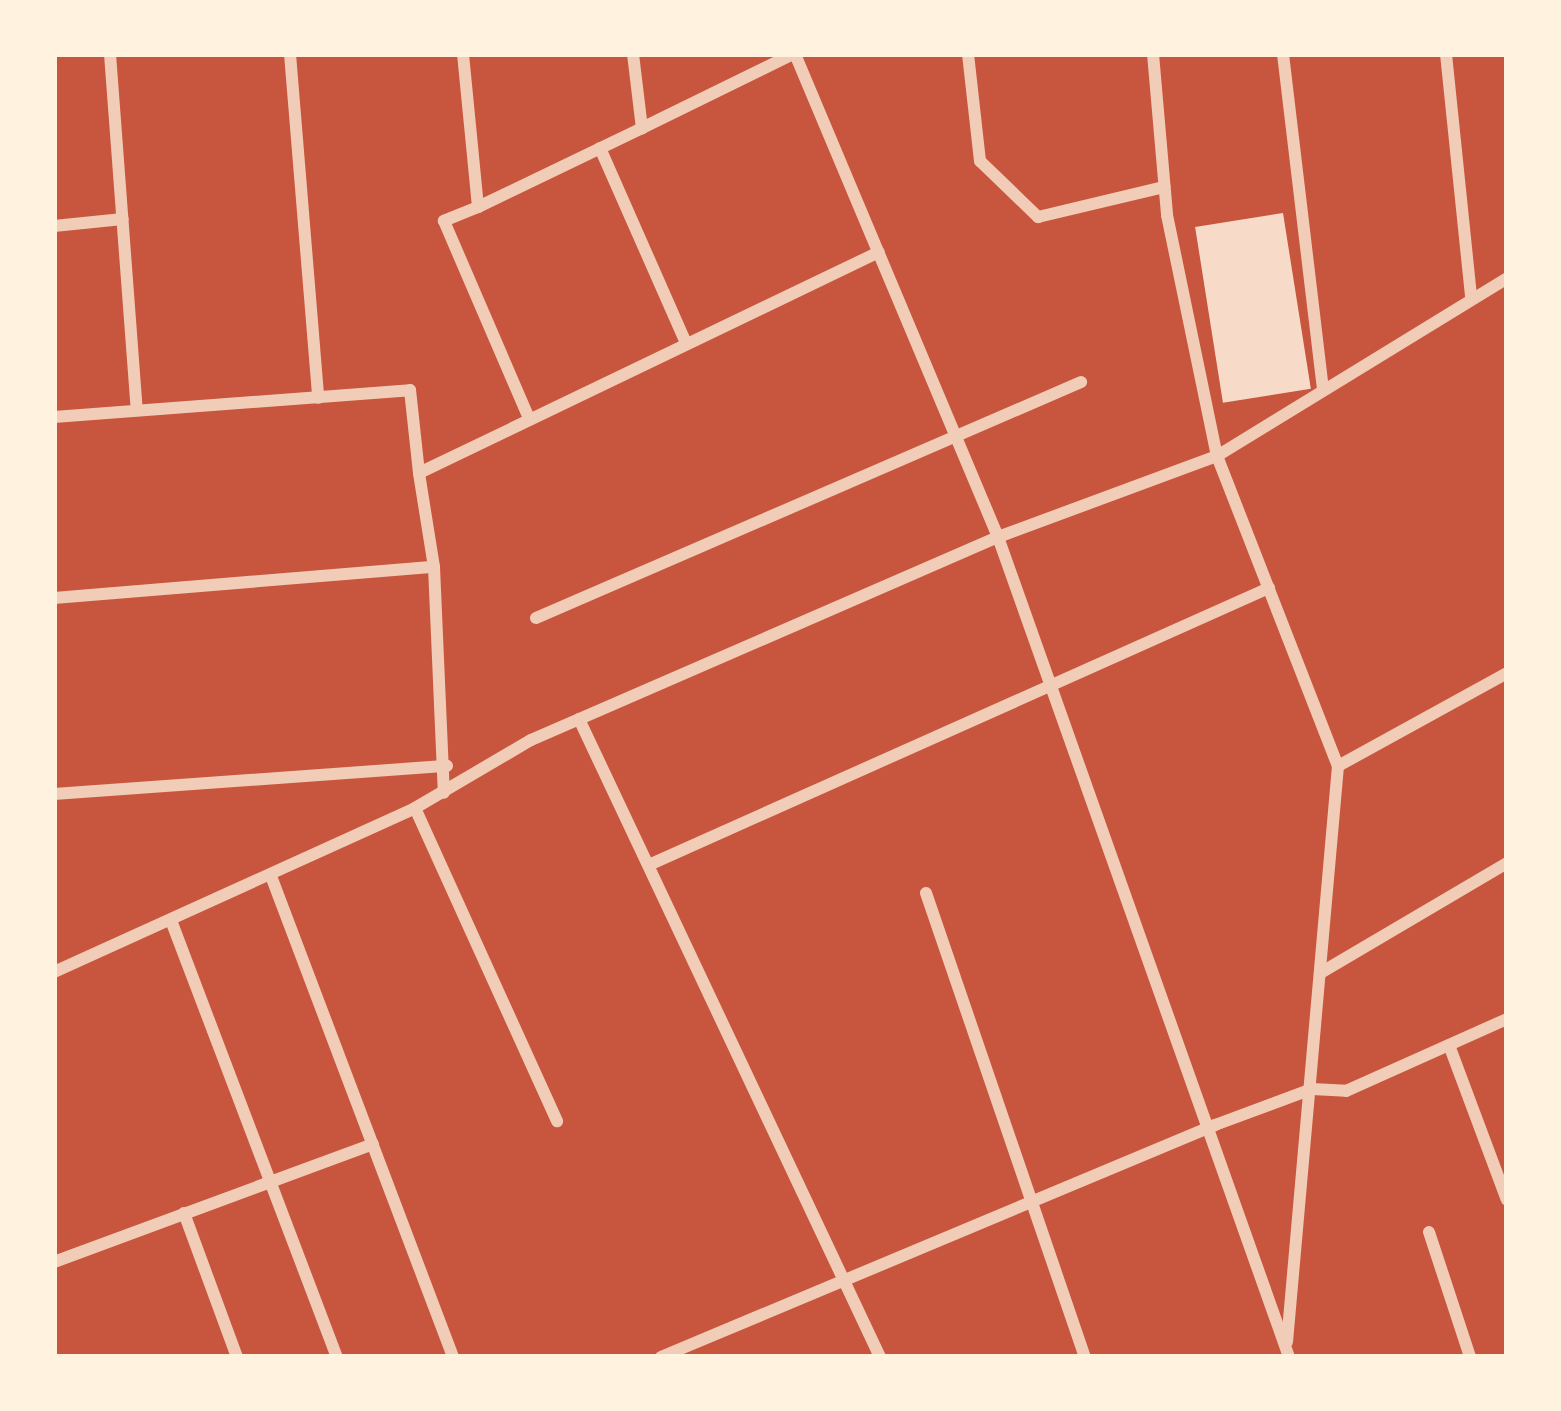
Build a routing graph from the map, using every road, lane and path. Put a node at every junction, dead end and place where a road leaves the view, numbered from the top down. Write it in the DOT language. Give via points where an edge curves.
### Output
graph roads {
  1 [pos="110,54"];
  2 [pos="290,54"];
  3 [pos="464,54"];
  4 [pos="633,54"];
  5 [pos="794,54"];
  6 [pos="968,54"];
  7 [pos="1153,54"];
  8 [pos="1283,54"];
  9 [pos="1446,54"];
  10 [pos="642,128"];
  11 [pos="600,148"];
  12 [pos="1164,187"];
  13 [pos="478,207"];
  14 [pos="123,219"];
  15 [pos="54,226"];
  16 [pos="879,252"];
  17 [pos="1507,278"];
  18 [pos="1471,296"];
  19 [pos="685,341"];
  20 [pos="1081,382"];
  21 [pos="1323,387"];
  22 [pos="318,398"];
  23 [pos="137,409"];
  24 [pos="526,414"];
  25 [pos="54,417"];
  26 [pos="956,432"];
  27 [pos="1217,456"];
  28 [pos="419,473"];
  29 [pos="998,537"];
  30 [pos="434,567"];
  31 [pos="1269,588"];
  32 [pos="54,598"];
  33 [pos="536,618"];
  34 [pos="1507,673"];
  35 [pos="1050,684"];
  36 [pos="579,719"];
  37 [pos="447,766"];
  38 [pos="1338,766"];
  39 [pos="54,794"];
  40 [pos="444,794"];
  41 [pos="415,808"];
  42 [pos="1507,863"];
  43 [pos="651,864"];
  44 [pos="271,876"];
  45 [pos="926,893"];
  46 [pos="172,923"];
  47 [pos="54,972"];
  48 [pos="1322,972"];
  49 [pos="1507,1019"];
  50 [pos="1449,1045"];
  51 [pos="1312,1089"];
  52 [pos="557,1121"];
  53 [pos="1215,1126"];
  54 [pos="373,1144"];
  55 [pos="270,1180"];
  56 [pos="1507,1200"];
  57 [pos="1032,1202"];
  58 [pos="184,1213"];
  59 [pos="1429,1232"];
  60 [pos="54,1262"];
  61 [pos="850,1278"];
  62 [pos="1288,1352"];
  63 [pos="665,1356"];
  64 [pos="238,1357"];
  65 [pos="337,1357"];
  66 [pos="453,1357"];
  67 [pos="880,1357"];
  68 [pos="1085,1357"];
  69 [pos="1470,1357"];
  1 -- 14 [label="street"];
  2 -- 22 [label="street"];
  3 -- 13 [label="street"];
  4 -- 10 [label="street"];
  5 -- 10 [label="street"];
  5 -- 16 [label="street"];
  6 -- 12 [label="street" via="980,160 1038,217"];
  7 -- 12 [label="street"];
  8 -- 21 [label="street"];
  9 -- 18 [label="street"];
  10 -- 11 [label="street"];
  11 -- 13 [label="street"];
  11 -- 19 [label="street"];
  12 -- 27 [label="street"];
  13 -- 24 [label="street" via="444,221"];
  14 -- 15 [label="street"];
  14 -- 23 [label="street"];
  16 -- 19 [label="street"];
  16 -- 26 [label="street"];
  17 -- 18 [label="street"];
  18 -- 21 [label="street"];
  19 -- 24 [label="street"];
  20 -- 26 [label="street"];
  21 -- 27 [label="street"];
  22 -- 23 [label="street"];
  22 -- 28 [label="street" via="410,390"];
  23 -- 25 [label="street"];
  24 -- 28 [label="street"];
  26 -- 29 [label="street"];
  26 -- 33 [label="street"];
  27 -- 29 [label="street"];
  27 -- 31 [label="street"];
  28 -- 30 [label="street"];
  29 -- 35 [label="street"];
  29 -- 36 [label="street"];
  30 -- 32 [label="street"];
  30 -- 37 [label="street"];
  31 -- 35 [label="street"];
  31 -- 38 [label="street"];
  34 -- 38 [label="street"];
  35 -- 43 [label="street"];
  35 -- 53 [label="street"];
  36 -- 40 [label="street"];
  36 -- 43 [label="street"];
  37 -- 39 [label="street"];
  37 -- 40 [label="street"];
  38 -- 48 [label="street"];
  40 -- 41 [label="street"];
  41 -- 44 [label="street"];
  41 -- 52 [label="street"];
  42 -- 48 [label="street"];
  43 -- 61 [label="street"];
  44 -- 46 [label="street"];
  44 -- 54 [label="street"];
  45 -- 57 [label="street"];
  46 -- 47 [label="street"];
  46 -- 55 [label="street"];
  48 -- 51 [label="street"];
  49 -- 50 [label="street"];
  50 -- 51 [label="street" via="1346,1091"];
  50 -- 56 [label="street"];
  51 -- 53 [label="street"];
  51 -- 62 [label="street"];
  53 -- 57 [label="street"];
  53 -- 62 [label="street"];
  54 -- 55 [label="street"];
  54 -- 66 [label="street"];
  55 -- 58 [label="street"];
  55 -- 65 [label="street"];
  57 -- 61 [label="street"];
  57 -- 68 [label="street"];
  58 -- 60 [label="street"];
  58 -- 64 [label="street"];
  59 -- 69 [label="street"];
  61 -- 63 [label="street"];
  61 -- 67 [label="street"];
}
